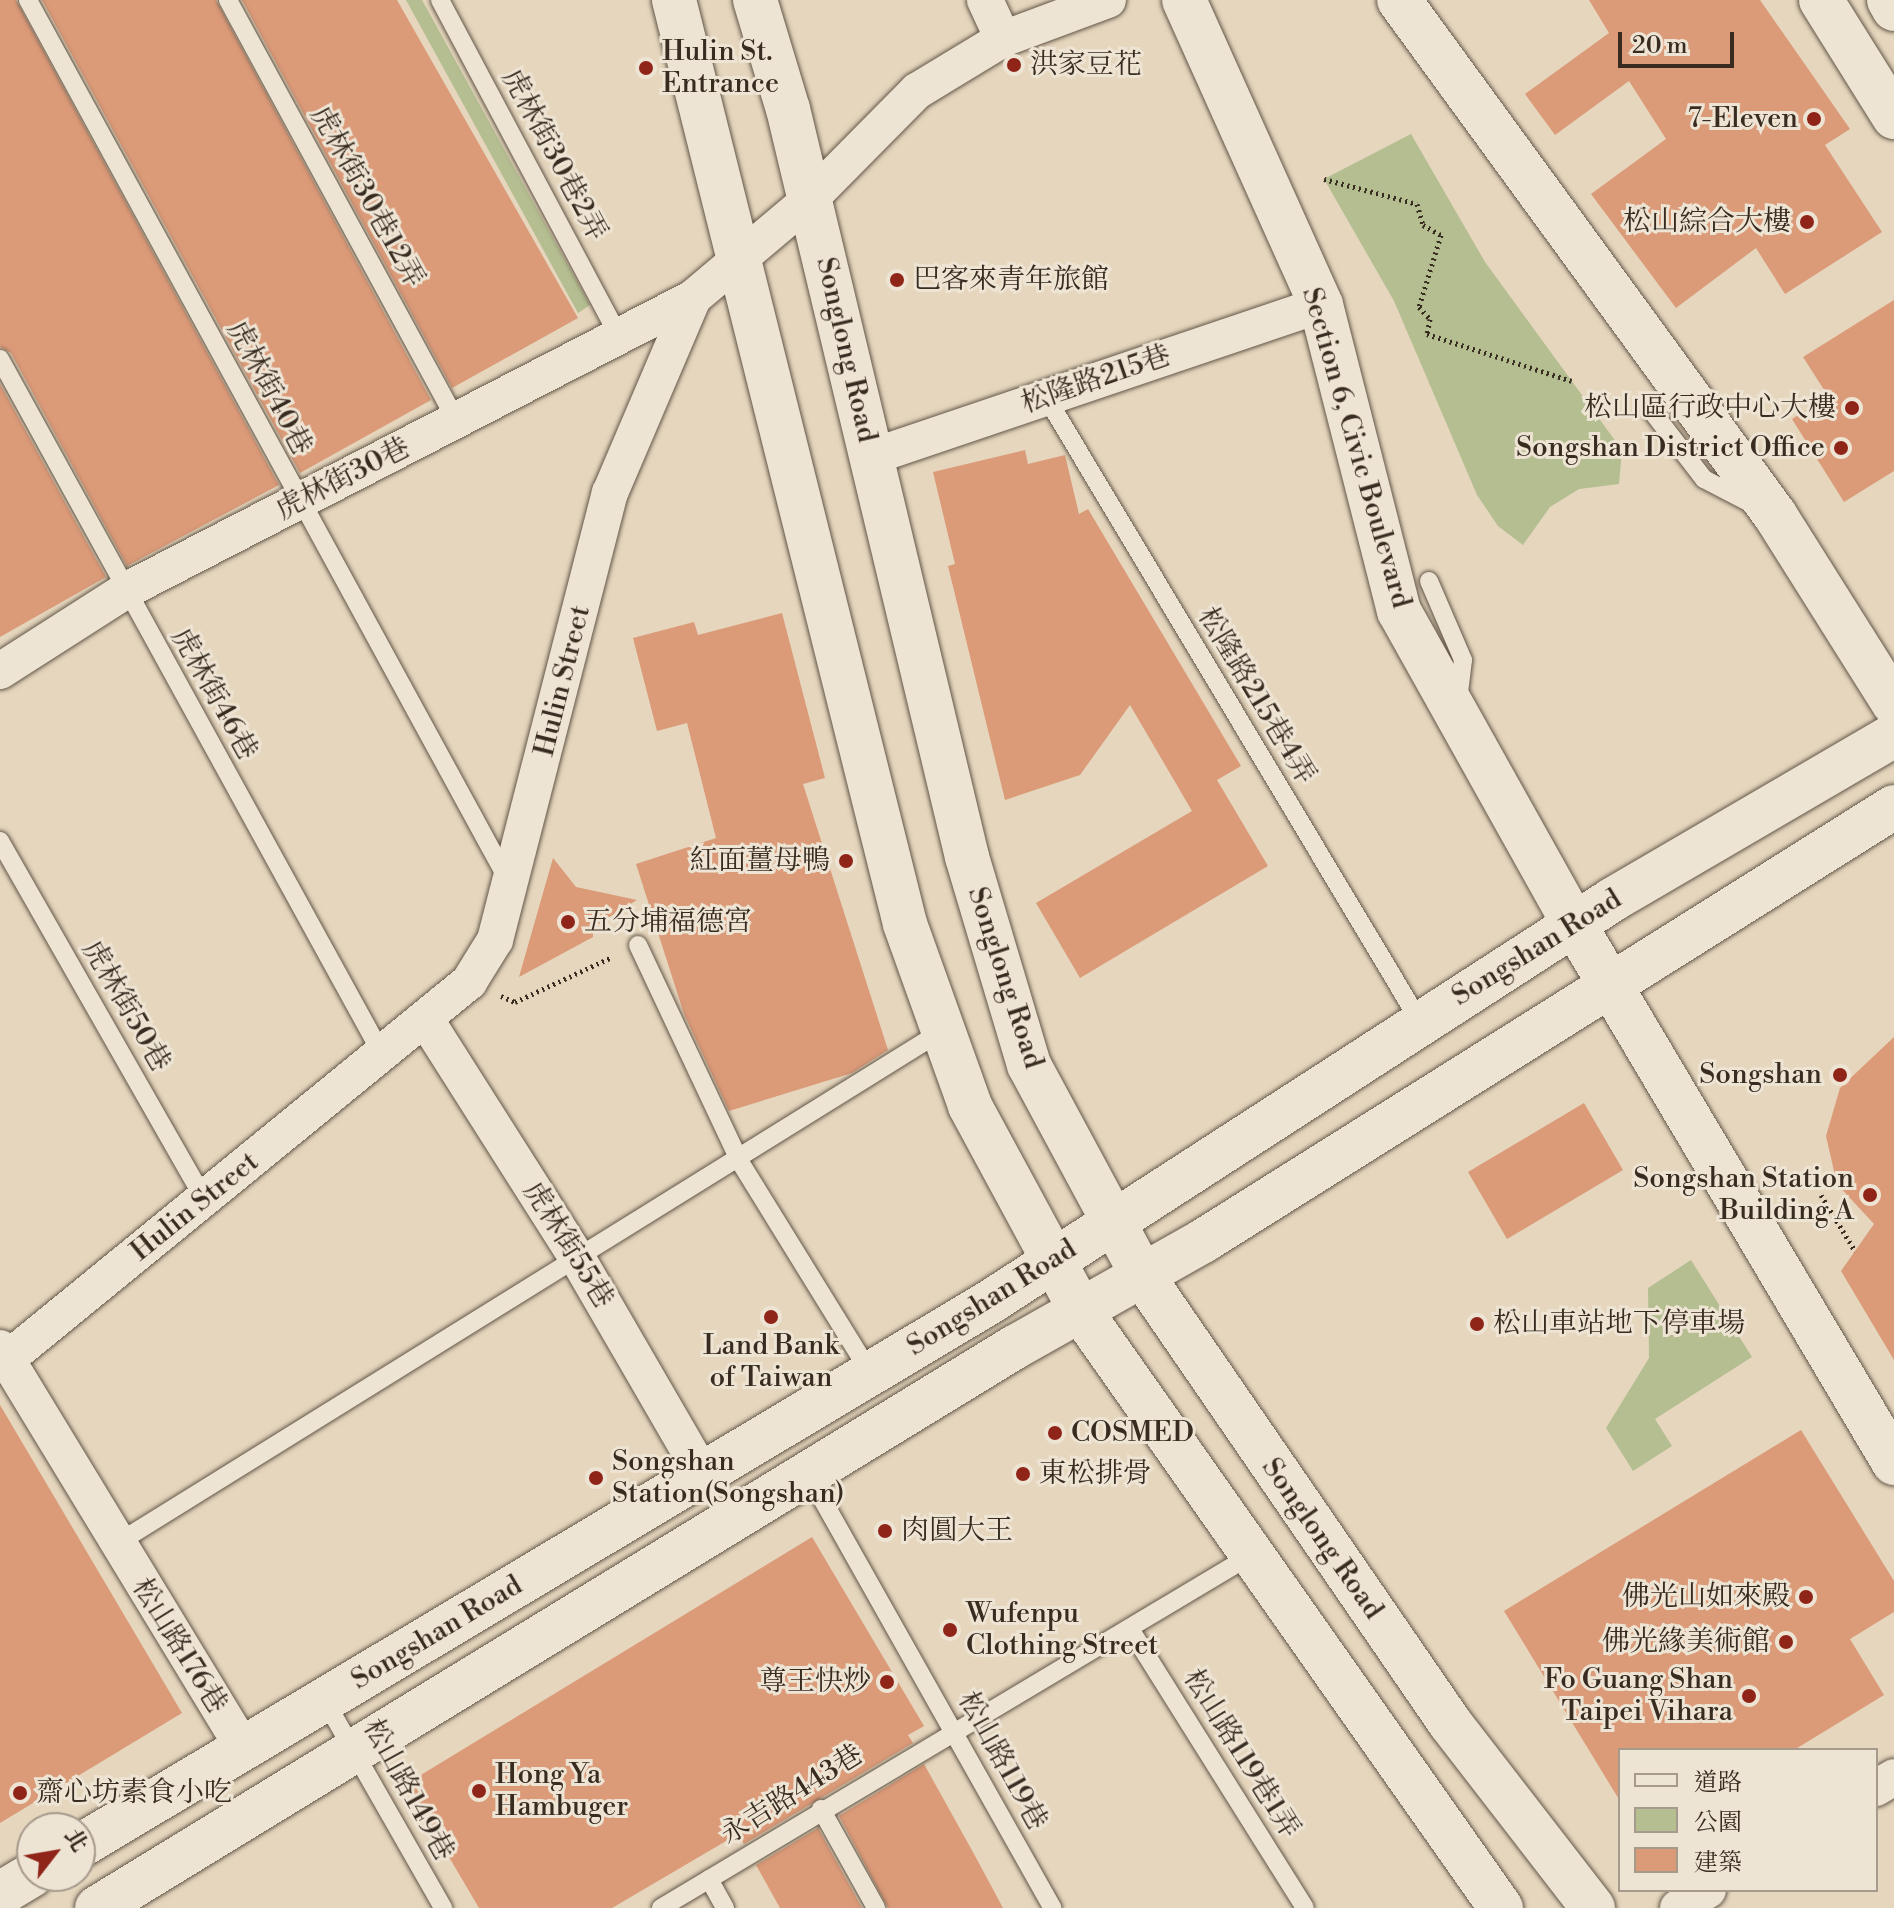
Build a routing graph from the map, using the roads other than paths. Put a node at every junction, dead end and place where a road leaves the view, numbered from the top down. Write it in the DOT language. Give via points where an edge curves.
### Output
graph roads {
  1 [pos="28,0"];
  2 [pos="228,0"];
  3 [pos="440,0"];
  4 [pos="674,0"];
  5 [pos="755,0"];
  6 [pos="985,0"];
  7 [pos="1108,0"];
  8 [pos="1184,0"];
  9 [pos="1399,0"];
  10 [pos="1821,0"];
  11 [pos="1889,0"];
  12 [pos="1894,9"];
  13 [pos="1003,39"];
  14 [pos="1894,117"];
  15 [pos="810,199"];
  16 [pos="741,257"];
  17 [pos="693,298"];
  18 [pos="1321,305"];
  19 [pos="619,336"];
  20 [pos="0,359"];
  21 [pos="1046,397"];
  22 [pos="1651,410"];
  23 [pos="456,420"];
  24 [pos="871,457"];
  25 [pos="299,502"];
  26 [pos="1775,515"];
  27 [pos="1429,581"];
  28 [pos="125,591"];
  29 [pos="0,671"];
  30 [pos="1894,704"];
  31 [pos="1457,714"];
  32 [pos="1894,735"];
  33 [pos="1894,807"];
  34 [pos="0,841"];
  35 [pos="510,884"];
  36 [pos="1574,924"];
  37 [pos="638,945"];
  38 [pos="1610,984"];
  39 [pos="426,1020"];
  40 [pos="1420,1022"];
  41 [pos="942,1031"];
  42 [pos="382,1054"];
  43 [pos="740,1162"];
  44 [pos="204,1198"];
  45 [pos="1111,1223"];
  46 [pos="579,1261"];
  47 [pos="1050,1262"];
  48 [pos="1142,1275"];
  49 [pos="1080,1309"];
  50 [pos="2,1358"];
  51 [pos="871,1374"];
  52 [pos="1894,1463"];
  53 [pos="808,1474"];
  54 [pos="703,1475"];
  55 [pos="116,1544"];
  56 [pos="1248,1557"];
  57 [pos="1130,1629"];
  58 [pos="324,1699"];
  59 [pos="952,1729"];
  60 [pos="243,1748"];
  61 [pos="356,1752"];
  62 [pos="821,1809"];
  63 [pos="96,1836"];
  64 [pos="709,1879"];
  65 [pos="1705,1892"];
  66 [pos="97,1908"];
  67 [pos="443,1908"];
  68 [pos="661,1908"];
  69 [pos="725,1908"];
  70 [pos="876,1908"];
  71 [pos="1053,1908"];
  72 [pos="1305,1908"];
  73 [pos="1501,1908"];
  74 [pos="1593,1908"];
  75 [pos="1678,1908"];
  1 -- 25 [label="lane, 虎林街40巷"];
  2 -- 23 [label="lane, 虎林街30巷12弄"];
  3 -- 19 [label="lane, 虎林街30巷2弄"];
  4 -- 16 [label="street"];
  5 -- 15 [label="street, Songlong Road"];
  6 -- 13 [label="street"];
  7 -- 13 [label="street, Hulin Street"];
  8 -- 18 [label="street, Section 6, Civic Boulevard"];
  9 -- 26 [label="street"];
  10 -- 14 [label="street"];
  11 -- 12 [label="street"];
  13 -- 15 [label="street, Hulin Street" via="917,91"];
  15 -- 16 [label="street, Hulin Street"];
  15 -- 24 [label="street, Songlong Road"];
  16 -- 17 [label="street, Hulin Street"];
  16 -- 41 [label="street" via="905,924"];
  17 -- 19 [label="street, 虎林街30巷"];
  17 -- 35 [label="street, Hulin Street" via="610,493"];
  18 -- 21 [label="street, 松隆路215巷"];
  18 -- 31 [label="street, Section 6, Civic Boulevard" via="1399,611"];
  19 -- 23 [label="street, 虎林街30巷"];
  20 -- 28 [label="lane, 虎林街46巷"];
  21 -- 24 [label="street, 松隆路215巷"];
  21 -- 40 [label="lane, 松隆路215巷4弄"];
  22 -- 26 [label="lane" via="1704,479"];
  23 -- 25 [label="street, 虎林街30巷"];
  24 -- 45 [label="street, Songlong Road" via="967,857 1029,1065"];
  25 -- 28 [label="street, 虎林街30巷"];
  25 -- 35 [label="lane, 虎林街40巷"];
  26 -- 30 [label="street"];
  27 -- 31 [label="lane" via="1463,660"];
  28 -- 29 [label="street, 虎林街30巷"];
  28 -- 42 [label="lane, 虎林街46巷"];
  31 -- 36 [label="street, Section 6, Civic Boulevard"];
  32 -- 36 [label="street, Songshan Road"];
  33 -- 38 [label="street, Songshan Road"];
  34 -- 44 [label="lane, 虎林街50巷"];
  35 -- 39 [label="street, Hulin Street" via="495,940 469,982"];
  36 -- 38 [label="street, Section 6, Civic Boulevard"];
  36 -- 40 [label="street, Songshan Road"];
  37 -- 43 [label="lane"];
  38 -- 48 [label="street, Songshan Road"];
  38 -- 52 [label="street, Section 6, Civic Boulevard"];
  39 -- 42 [label="street, Hulin Street"];
  39 -- 46 [label="street, 虎林街55巷"];
  40 -- 45 [label="street, Songshan Road"];
  41 -- 43 [label="lane"];
  41 -- 47 [label="street" via="970,1106"];
  42 -- 44 [label="street, Hulin Street"];
  43 -- 46 [label="lane"];
  43 -- 51 [label="lane"];
  44 -- 50 [label="street, Hulin Street"];
  45 -- 47 [label="street, Songshan Road"];
  45 -- 48 [label="street, Songlong Road"];
  46 -- 54 [label="street, 虎林街55巷"];
  46 -- 55 [label="lane"];
  47 -- 49 [label="street"];
  47 -- 51 [label="street, Songshan Road"];
  48 -- 49 [label="street, Songshan Road"];
  48 -- 74 [label="street, Songlong Road" via="1450,1723"];
  49 -- 53 [label="street, Songshan Road"];
  49 -- 56 [label="street"];
  50 -- 55 [label="street, 松山路176巷"];
  51 -- 54 [label="street, Songshan Road"];
  53 -- 59 [label="lane, 松山路119巷"];
  53 -- 61 [label="street, Songshan Road"];
  54 -- 58 [label="street, Songshan Road"];
  55 -- 60 [label="street, 松山路176巷"];
  56 -- 57 [label="lane"];
  56 -- 73 [label="street"];
  57 -- 59 [label="lane"];
  57 -- 72 [label="lane, 松山路119巷1弄"];
  58 -- 60 [label="street, Songshan Road"];
  58 -- 61 [label="lane, 松山路149巷"];
  59 -- 62 [label="lane, 永吉路443巷"];
  59 -- 71 [label="lane, 松山路119巷"];
  60 -- 63 [label="street, Songshan Road"];
  61 -- 66 [label="street, Songshan Road"];
  61 -- 67 [label="lane, 松山路149巷"];
  62 -- 64 [label="lane, 永吉路443巷"];
  62 -- 70 [label="lane"];
  64 -- 68 [label="lane, 永吉路443巷"];
  64 -- 69 [label="lane"];
  65 -- 75 [label="street"];
}
